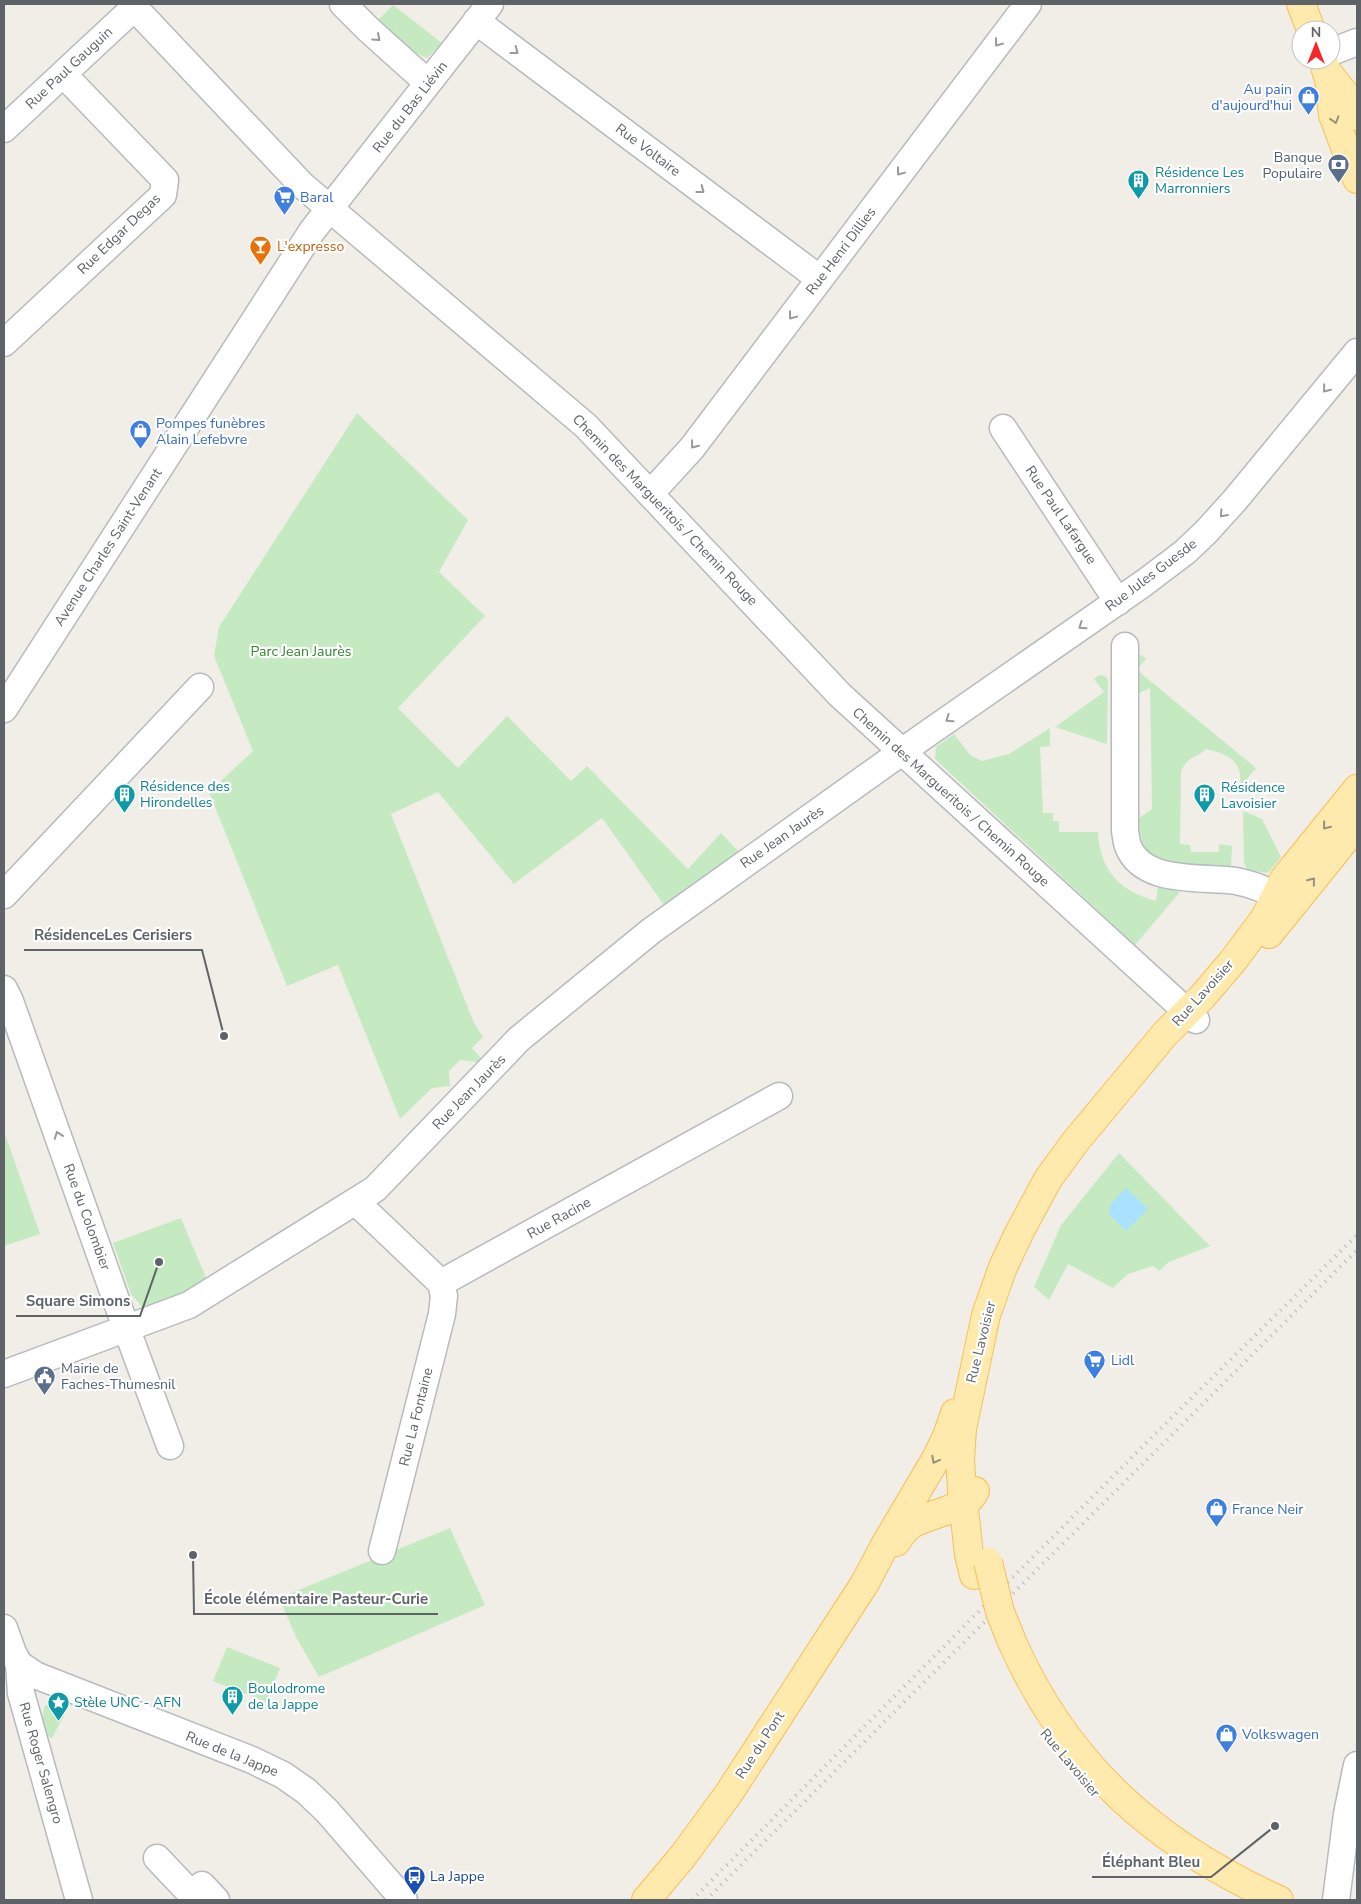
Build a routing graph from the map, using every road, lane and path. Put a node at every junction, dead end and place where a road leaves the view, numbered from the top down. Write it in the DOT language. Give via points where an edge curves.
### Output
graph roads {
  1 [pos="343,4"];
  2 [pos="1028,4"];
  3 [pos="1301,4"];
  4 [pos="133,6"];
  5 [pos="483,13"];
  6 [pos="1307,20"];
  7 [pos="1357,42"];
  8 [pos="1341,52"];
  9 [pos="1328,70"];
  10 [pos="1332,70"];
  11 [pos="64,75"];
  12 [pos="428,83"];
  13 [pos="1357,116"];
  14 [pos="4,129"];
  15 [pos="1357,180"];
  16 [pos="329,209"];
  17 [pos="820,279"];
  18 [pos="4,344"];
  19 [pos="1357,352"];
  20 [pos="1003,428"];
  21 [pos="650,494"];
  22 [pos="1118,602"];
  23 [pos="1124,646"];
  24 [pos="200,687"];
  25 [pos="4,710"];
  26 [pos="902,752"];
  27 [pos="1357,789"];
  28 [pos="1357,825"];
  29 [pos="4,895"];
  30 [pos="1284,900"];
  31 [pos="4,989"];
  32 [pos="1191,1016"];
  33 [pos="779,1096"];
  34 [pos="356,1202"];
  35 [pos="441,1283"];
  36 [pos="986,1315"];
  37 [pos="127,1329"];
  38 [pos="4,1374"];
  39 [pos="170,1446"];
  40 [pos="968,1493"];
  41 [pos="905,1513"];
  42 [pos="890,1550"];
  43 [pos="382,1551"];
  44 [pos="978,1565"];
  45 [pos="865,1583"];
  46 [pos="4,1628"];
  47 [pos="1006,1649"];
  48 [pos="20,1664"];
  49 [pos="13,1695"];
  50 [pos="1357,1765"];
  51 [pos="157,1858"];
  52 [pos="79,1900"];
  53 [pos="216,1900"];
  54 [pos="404,1900"];
  55 [pos="646,1900"];
  56 [pos="1248,1900"];
  57 [pos="1279,1900"];
  58 [pos="1336,1900"];
  1 -- 12 [label="street, one-way"];
  2 -- 17 [label="street, Rue Henri Dillies, one-way"];
  3 -- 6 [label="main road"];
  4 -- 11 [label="street, Rue Paul Gauguin"];
  4 -- 16 [label="street, Chemin des Margueritois / Chemin Rouge" via="295,178"];
  5 -- 12 [label="street, Rue du Bas Liévin"];
  5 -- 17 [label="street, Rue Voltaire, one-way"];
  7 -- 8 [label="street"];
  9 -- 15 [label="main road, one-way" via="1333,115"];
  10 -- 13 [label="main road"];
  11 -- 14 [label="street, Rue Paul Gauguin"];
  11 -- 18 [label="street, Rue Edgar Degas" via="165,180 162,195"];
  12 -- 16 [label="street, Rue du Bas Liévin"];
  16 -- 21 [label="street, Chemin des Margueritois / Chemin Rouge" via="565,406"];
  16 -- 25 [label="street, Avenue Charles Saint-Venant"];
  17 -- 21 [label="street, Rue Henri Dillies, one-way" via="692,448"];
  19 -- 22 [label="street, Rue Jules Guesde, one-way" via="1206,532 1164,569"];
  20 -- 22 [label="street, Rue Paul Lafargue"];
  21 -- 26 [label="street, Chemin des Margueritois / Chemin Rouge" via="840,695"];
  22 -- 26 [label="street, Rue Jules Guesde, one-way"];
  23 -- 30 [label="street" via="1125,830 1128,846 1136,860 1160,874 1237,882"];
  24 -- 29 [label="street"];
  26 -- 32 [label="street, Chemin des Margueritois / Chemin Rouge"];
  26 -- 34 [label="street, Rue Jean Jaurès" via="671,915 519,1039 375,1189"];
  27 -- 30 [label="main road, Rue Lavoisier, one-way" via="1284,879"];
  30 -- 28 [label="main road, Rue Lavoisier, one-way"];
  30 -- 32 [label="main road, Rue Lavoisier" via="1202,996"];
  37 -- 31 [label="street, Rue du Colombier, one-way"];
  32 -- 36 [label="main road, Rue Lavoisier" via="1165,1034 1056,1167 1019,1233"];
  32 -- 40 [label="main road, Rue Lavoisier" via="1078,1157 1032,1240 1008,1294 990,1352"];
  33 -- 35 [label="street, Rue Racine"];
  34 -- 35 [label="street"];
  34 -- 37 [label="street, Rue Jean Jaurès" via="204,1297"];
  35 -- 43 [label="street, Rue La Fontaine" via="444,1304"];
  36 -- 40 [label="main road, Rue Lavoisier" via="962,1429 960,1460"];
  36 -- 41 [label="main road, Rue du Pont, one-way" via="947,1436"];
  37 -- 38 [label="street, Rue Jean Jaurès"];
  37 -- 39 [label="street, Rue du Colombier"];
  40 -- 41 [label="main road, Rue du Pont" via="948,1488 930,1493"];
  40 -- 42 [label="main road, Rue du Pont" via="912,1524"];
  40 -- 44 [label="main road, Rue Lavoisier"];
  41 -- 45 [label="main road, Rue du Pont"];
  42 -- 44 [label="main road, Rue du Pont" via="907,1535 918,1531 941,1532 961,1544"];
  42 -- 45 [label="main road, Rue du Pont"];
  44 -- 47 [label="main road, Rue Lavoisier" via="987,1623"];
  45 -- 55 [label="main road, Rue du Pont" via="729,1793"];
  46 -- 48 [label="street, Rue Roger Salengro"];
  47 -- 56 [label="main road, Rue Lavoisier" via="1038,1726 1087,1786 1113,1812 1169,1854"];
  47 -- 57 [label="main road, Rue Lavoisier" via="1055,1731 1125,1803 1184,1849 1239,1882"];
  48 -- 49 [label="street, Rue Roger Salengro"];
  48 -- 54 [label="street, Rue de la Jappe" via="35,1676 283,1775 327,1811"];
  49 -- 52 [label="street, Rue Roger Salengro" via="41,1760"];
  50 -- 58 [label="street"];
  51 -- 53 [label="street" via="192,1895 202,1885"];
}
